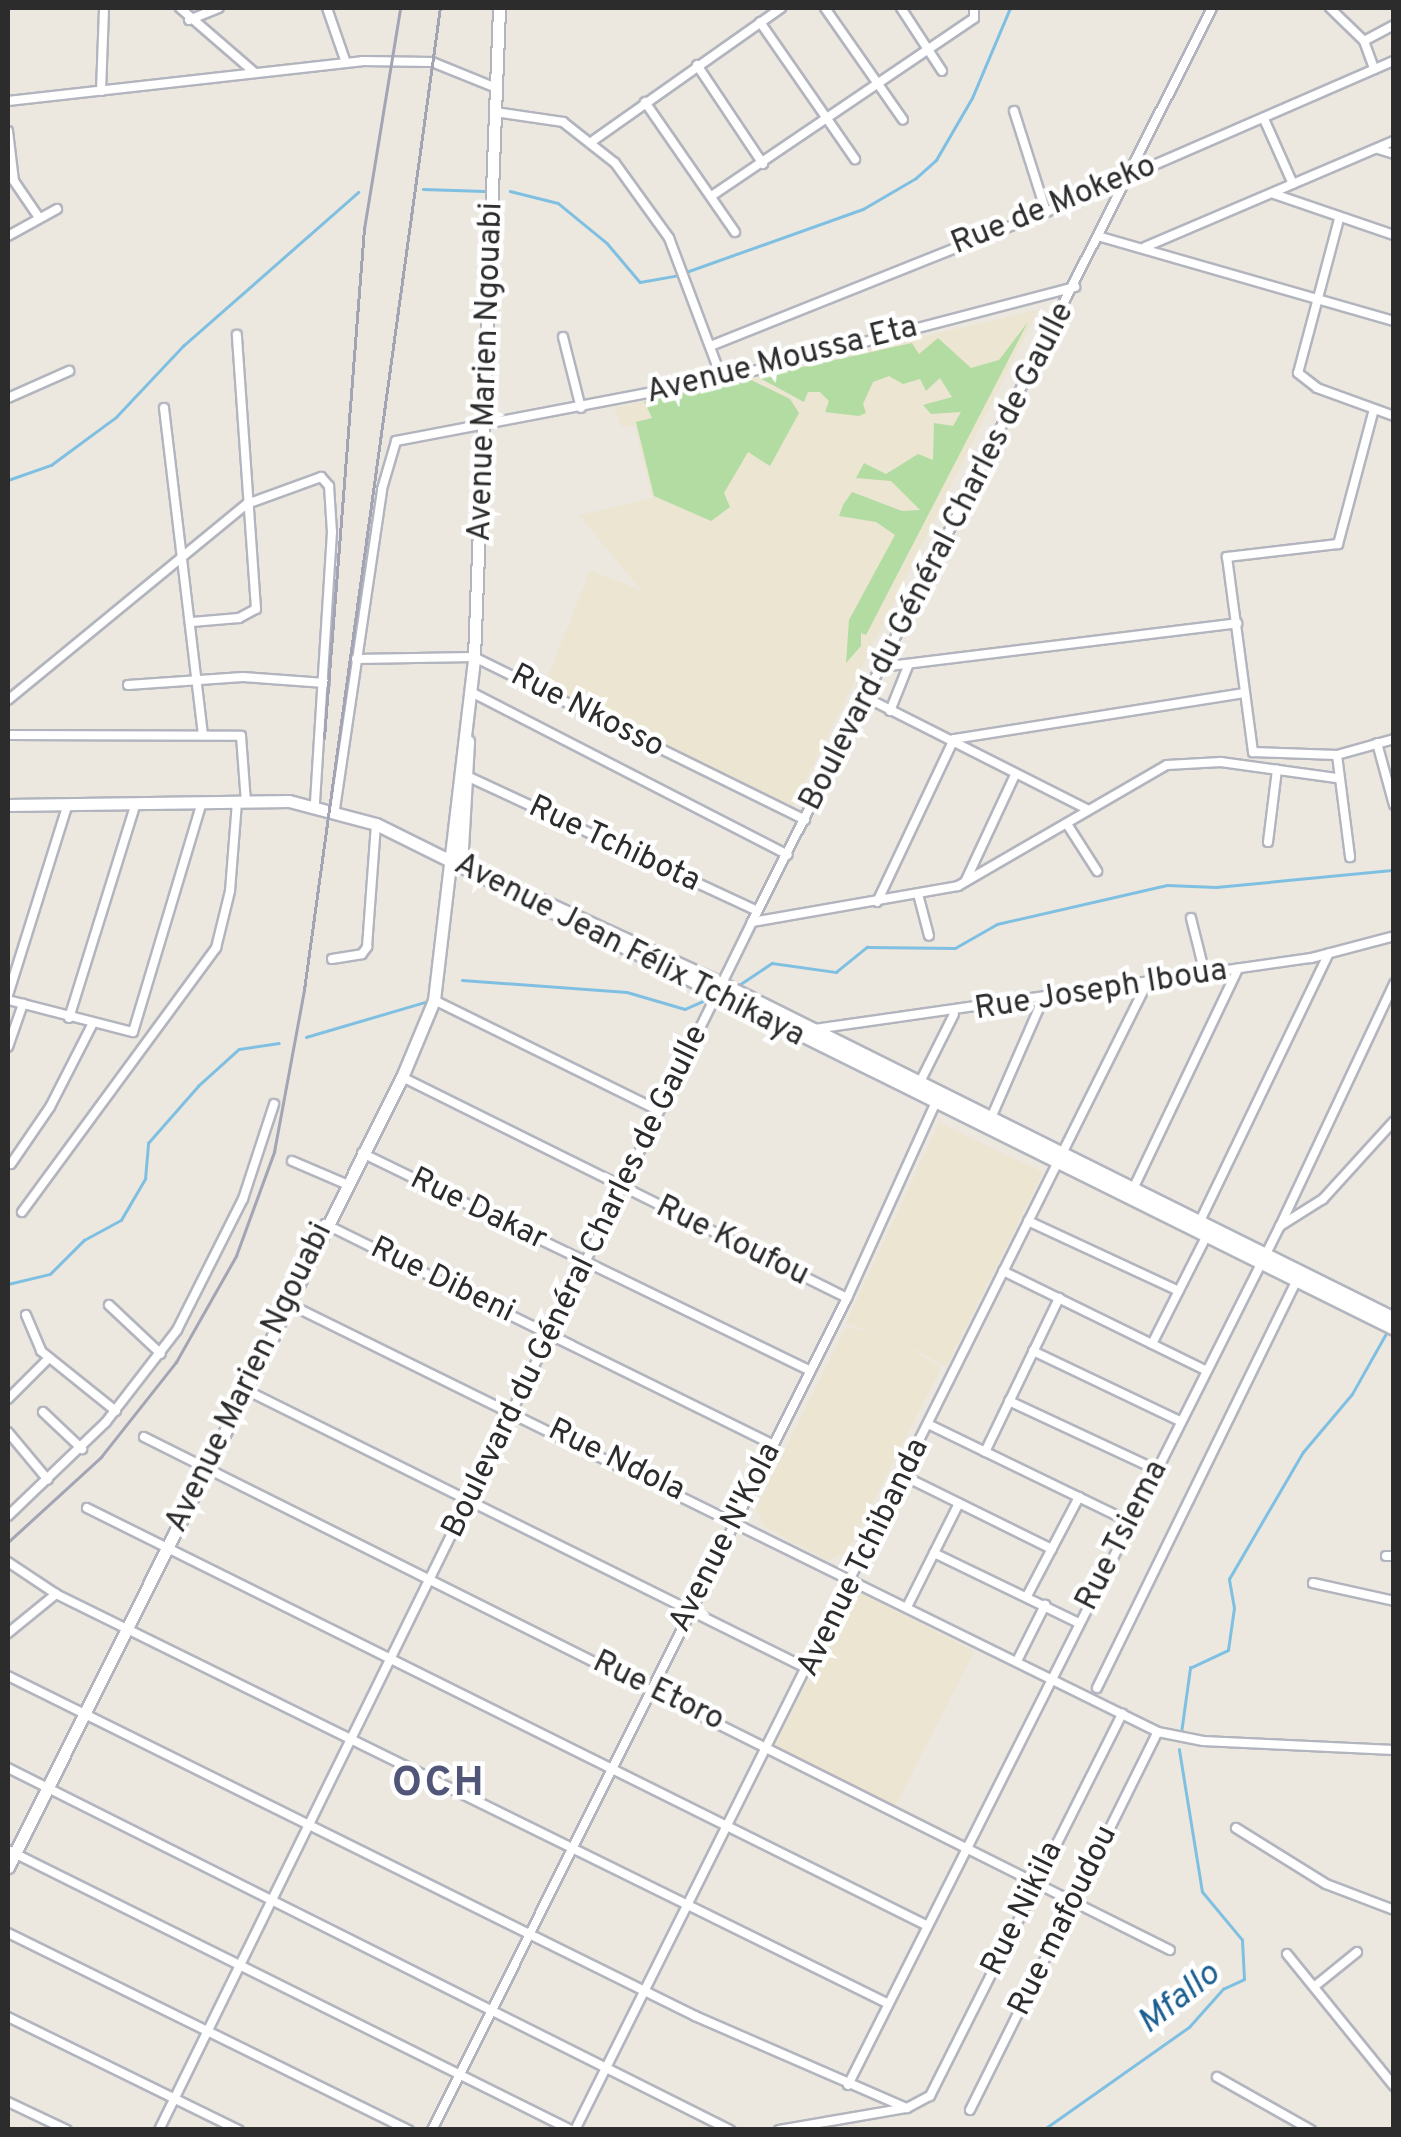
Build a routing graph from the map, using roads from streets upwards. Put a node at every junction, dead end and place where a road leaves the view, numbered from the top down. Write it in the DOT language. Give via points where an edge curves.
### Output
graph roads {
  1 [pos="104,8"];
  2 [pos="180,8"];
  3 [pos="219,8"];
  4 [pos="328,8"];
  5 [pos="499,8"];
  6 [pos="781,8"];
  7 [pos="826,8"];
  8 [pos="901,8"];
  9 [pos="974,8"];
  10 [pos="1212,8"];
  11 [pos="1330,8"];
  12 [pos="189,20"];
  13 [pos="760,22"];
  14 [pos="1394,25"];
  15 [pos="1364,41"];
  16 [pos="930,48"];
  17 [pos="1394,60"];
  18 [pos="346,63"];
  19 [pos="697,65"];
  20 [pos="1374,69"];
  21 [pos="942,71"];
  22 [pos="255,73"];
  23 [pos="880,84"];
  24 [pos="494,86"];
  25 [pos="101,92"];
  26 [pos="8,101"];
  27 [pos="645,102"];
  28 [pos="1014,111"];
  29 [pos="494,112"];
  30 [pos="826,118"];
  31 [pos="1264,119"];
  32 [pos="903,120"];
  33 [pos="8,131"];
  34 [pos="594,140"];
  35 [pos="1394,141"];
  36 [pos="1378,149"];
  37 [pos="1394,154"];
  38 [pos="855,160"];
  39 [pos="762,164"];
  40 [pos="1132,176"];
  41 [pos="1293,184"];
  42 [pos="1274,194"];
  43 [pos="713,195"];
  44 [pos="57,209"];
  45 [pos="1046,212"];
  46 [pos="38,216"];
  47 [pos="1339,219"];
  48 [pos="736,232"];
  49 [pos="1394,235"];
  50 [pos="8,236"];
  51 [pos="1101,236"];
  52 [pos="1145,247"];
  53 [pos="1076,286"];
  54 [pos="1316,295"];
  55 [pos="1394,321"];
  56 [pos="237,335"];
  57 [pos="563,337"];
  58 [pos="712,344"];
  59 [pos="69,371"];
  60 [pos="722,379"];
  61 [pos="8,398"];
  62 [pos="164,408"];
  63 [pos="581,408"];
  64 [pos="1374,408"];
  65 [pos="1394,416"];
  66 [pos="486,426"];
  67 [pos="247,504"];
  68 [pos="182,554"];
  69 [pos="192,622"];
  70 [pos="1237,623"];
  71 [pos="474,657"];
  72 [pos="356,658"];
  73 [pos="908,666"];
  74 [pos="880,667"];
  75 [pos="196,678"];
  76 [pos="325,683"];
  77 [pos="128,685"];
  78 [pos="471,692"];
  79 [pos="1243,693"];
  80 [pos="865,697"];
  81 [pos="8,700"];
  82 [pos="890,710"];
  83 [pos="203,733"];
  84 [pos="8,736"];
  85 [pos="467,737"];
  86 [pos="1394,739"];
  87 [pos="951,742"];
  88 [pos="1377,744"];
  89 [pos="1338,755"];
  90 [pos="1277,770"];
  91 [pos="1015,775"];
  92 [pos="471,778"];
  93 [pos="1336,778"];
  94 [pos="202,802"];
  95 [pos="242,802"];
  96 [pos="136,803"];
  97 [pos="68,804"];
  98 [pos="315,804"];
  99 [pos="8,805"];
  100 [pos="1394,805"];
  101 [pos="335,809"];
  102 [pos="1087,809"];
  103 [pos="805,820"];
  104 [pos="376,824"];
  105 [pos="1067,824"];
  106 [pos="1268,842"];
  107 [pos="788,855"];
  108 [pos="1350,857"];
  109 [pos="453,864"];
  110 [pos="1097,871"];
  111 [pos="965,882"];
  112 [pos="918,894"];
  113 [pos="877,902"];
  114 [pos="758,911"];
  115 [pos="1191,918"];
  116 [pos="752,922"];
  117 [pos="930,936"];
  118 [pos="1394,936"];
  119 [pos="1329,953"];
  120 [pos="332,959"];
  121 [pos="1238,969"];
  122 [pos="1206,974"];
  123 [pos="1147,982"];
  124 [pos="1394,984"];
  125 [pos="721,988"];
  126 [pos="8,998"];
  127 [pos="1043,998"];
  128 [pos="434,1000"];
  129 [pos="23,1004"];
  130 [pos="954,1014"];
  131 [pos="70,1018"];
  132 [pos="92,1025"];
  133 [pos="805,1029"];
  134 [pos="8,1047"];
  135 [pos="402,1077"];
  136 [pos="916,1090"];
  137 [pos="274,1104"];
  138 [pos="934,1106"];
  139 [pos="658,1110"];
  140 [pos="990,1120"];
  141 [pos="1394,1121"];
  142 [pos="362,1153"];
  143 [pos="1057,1158"];
  144 [pos="292,1161"];
  145 [pos="11,1164"];
  146 [pos="346,1184"];
  147 [pos="621,1188"];
  148 [pos="1133,1189"];
  149 [pos="22,1212"];
  150 [pos="1028,1220"];
  151 [pos="1200,1221"];
  152 [pos="324,1224"];
  153 [pos="1280,1226"];
  154 [pos="1206,1238"];
  155 [pos="1261,1258"];
  156 [pos="584,1263"];
  157 [pos="1004,1270"];
  158 [pos="1296,1282"];
  159 [pos="1179,1291"];
  160 [pos="847,1298"];
  161 [pos="1059,1298"];
  162 [pos="285,1302"];
  163 [pos="109,1305"];
  164 [pos="26,1315"];
  165 [pos="1394,1318"];
  166 [pos="1394,1329"];
  167 [pos="548,1333"];
  168 [pos="1152,1344"];
  169 [pos="1033,1351"];
  170 [pos="161,1354"];
  171 [pos="49,1358"];
  172 [pos="1205,1370"];
  173 [pos="810,1371"];
  174 [pos="244,1389"];
  175 [pos="8,1399"];
  176 [pos="1009,1401"];
  177 [pos="512,1410"];
  178 [pos="43,1412"];
  179 [pos="116,1412"];
  180 [pos="1180,1421"];
  181 [pos="930,1425"];
  182 [pos="8,1432"];
  183 [pos="144,1438"];
  184 [pos="774,1444"];
  185 [pos="82,1449"];
  186 [pos="985,1452"];
  187 [pos="206,1468"];
  188 [pos="1157,1470"];
  189 [pos="904,1476"];
  190 [pos="48,1480"];
  191 [pos="1079,1497"];
  192 [pos="468,1500"];
  193 [pos="959,1503"];
  194 [pos="87,1508"];
  195 [pos="8,1516"];
  196 [pos="736,1520"];
  197 [pos="1130,1522"];
  198 [pos="167,1547"];
  199 [pos="1052,1549"];
  200 [pos="934,1553"];
  201 [pos="8,1562"];
  202 [pos="854,1580"];
  203 [pos="429,1581"];
  204 [pos="1313,1583"];
  205 [pos="56,1594"];
  206 [pos="1028,1596"];
  207 [pos="1394,1602"];
  208 [pos="1045,1605"];
  209 [pos="691,1606"];
  210 [pos="907,1607"];
  211 [pos="1079,1623"];
  212 [pos="126,1627"];
  213 [pos="8,1633"];
  214 [pos="390,1659"];
  215 [pos="1016,1662"];
  216 [pos="808,1669"];
  217 [pos="8,1676"];
  218 [pos="1051,1680"];
  219 [pos="1097,1688"];
  220 [pos="650,1689"];
  221 [pos="84,1711"];
  222 [pos="1122,1714"];
  223 [pos="1158,1732"];
  224 [pos="350,1737"];
  225 [pos="771,1746"];
  226 [pos="1394,1750"];
  227 [pos="8,1768"];
  228 [pos="610,1768"];
  229 [pos="47,1787"];
  230 [pos="308,1824"];
  231 [pos="730,1825"];
  232 [pos="1236,1828"];
  233 [pos="573,1845"];
  234 [pos="969,1846"];
  235 [pos="11,1852"];
  236 [pos="8,1866"];
  237 [pos="1036,1882"];
  238 [pos="1076,1898"];
  239 [pos="270,1899"];
  240 [pos="688,1906"];
  241 [pos="1394,1910"];
  242 [pos="926,1925"];
  243 [pos="8,1933"];
  244 [pos="530,1935"];
  245 [pos="1170,1950"];
  246 [pos="1357,1952"];
  247 [pos="1287,1954"];
  248 [pos="239,1966"];
  249 [pos="1315,1986"];
  250 [pos="646,1991"];
  251 [pos="888,2003"];
  252 [pos="492,2009"];
  253 [pos="8,2017"];
  254 [pos="207,2031"];
  255 [pos="608,2068"];
  256 [pos="460,2076"];
  257 [pos="1218,2077"];
  258 [pos="848,2085"];
  259 [pos="1394,2086"];
  260 [pos="174,2097"];
  261 [pos="8,2102"];
  262 [pos="907,2108"];
  263 [pos="970,2110"];
  264 [pos="67,2130"];
  265 [pos="159,2130"];
  266 [pos="240,2130"];
  267 [pos="409,2130"];
  268 [pos="432,2130"];
  269 [pos="573,2130"];
  270 [pos="730,2130"];
  271 [pos="779,2130"];
  272 [pos="1311,2130"];
  1 -- 25 [label="street"];
  2 -- 12 [label="street"];
  3 -- 12 [label="street"];
  4 -- 18 [label="street"];
  5 -- 24 [label="street, Avenue Marien Ngouabi"];
  6 -- 13 [label="street"];
  7 -- 23 [label="street"];
  8 -- 16 [label="street"];
  9 -- 16 [label="street" via="974,18"];
  10 -- 40 [label="street, Boulevard du Général Charles de Gaulle"];
  11 -- 15 [label="street"];
  12 -- 22 [label="street"];
  13 -- 19 [label="street"];
  13 -- 30 [label="street"];
  14 -- 15 [label="street"];
  15 -- 20 [label="street"];
  16 -- 21 [label="street"];
  16 -- 23 [label="street"];
  17 -- 20 [label="street, Rue de Mokeko"];
  18 -- 22 [label="street"];
  18 -- 24 [label="street" via="432,62"];
  19 -- 27 [label="street"];
  19 -- 39 [label="street"];
  20 -- 31 [label="street, Rue de Mokeko"];
  22 -- 25 [label="street"];
  23 -- 30 [label="street"];
  23 -- 32 [label="street"];
  24 -- 29 [label="street, Avenue Marien Ngouabi"];
  25 -- 26 [label="street"];
  27 -- 34 [label="street"];
  27 -- 43 [label="street"];
  28 -- 45 [label="street"];
  29 -- 34 [label="street" via="538,114"];
  29 -- 66 [label="street, Avenue Marien Ngouabi"];
  30 -- 38 [label="street"];
  30 -- 39 [label="street"];
  31 -- 40 [label="street, Rue de Mokeko"];
  31 -- 41 [label="street"];
  33 -- 46 [label="street" via="14,180"];
  34 -- 58 [label="street" via="661,225"];
  35 -- 36 [label="street"];
  36 -- 37 [label="street"];
  36 -- 41 [label="street"];
  39 -- 43 [label="street"];
  40 -- 45 [label="street, Rue de Mokeko"];
  40 -- 51 [label="street, Boulevard du Général Charles de Gaulle"];
  41 -- 42 [label="street"];
  42 -- 47 [label="street"];
  42 -- 52 [label="street"];
  43 -- 48 [label="street"];
  44 -- 46 [label="street"];
  45 -- 58 [label="street, Rue de Mokeko"];
  46 -- 50 [label="street"];
  47 -- 49 [label="street"];
  47 -- 54 [label="street"];
  51 -- 52 [label="street"];
  51 -- 53 [label="street, Boulevard du Général Charles de Gaulle"];
  52 -- 54 [label="street"];
  53 -- 60 [label="street, Avenue Moussa Eta"];
  53 -- 74 [label="street, Boulevard du Général Charles de Gaulle"];
  54 -- 55 [label="street"];
  54 -- 64 [label="street" via="1298,374 1316,388"];
  56 -- 67 [label="street"];
  57 -- 63 [label="street"];
  58 -- 60 [label="street"];
  59 -- 61 [label="street"];
  60 -- 63 [label="street, Avenue Moussa Eta"];
  62 -- 68 [label="street"];
  63 -- 66 [label="street, Avenue Moussa Eta"];
  64 -- 65 [label="street"];
  64 -- 70 [label="street" via="1342,540 1227,557"];
  66 -- 71 [label="street, Avenue Marien Ngouabi"];
  66 -- 72 [label="street, Avenue Moussa Eta" via="394,444"];
  67 -- 68 [label="street"];
  67 -- 69 [label="street" via="255,612"];
  67 -- 76 [label="street" via="317,477 328,482"];
  68 -- 69 [label="street"];
  68 -- 81 [label="street"];
  69 -- 75 [label="street"];
  70 -- 73 [label="street" via="1094,636"];
  70 -- 79 [label="street"];
  71 -- 72 [label="street, Rue Nkosso"];
  71 -- 78 [label="street, Avenue Marien Ngouabi"];
  71 -- 103 [label="street, Rue Nkosso"];
  72 -- 101 [label="street"];
  73 -- 74 [label="street"];
  73 -- 82 [label="street"];
  74 -- 80 [label="street, Boulevard du Général Charles de Gaulle"];
  75 -- 76 [label="street"];
  75 -- 77 [label="street"];
  75 -- 83 [label="street"];
  76 -- 98 [label="street"];
  78 -- 85 [label="street, Avenue Marien Ngouabi"];
  78 -- 107 [label="street"];
  79 -- 87 [label="street" via="973,732"];
  79 -- 89 [label="street" via="1253,752"];
  80 -- 82 [label="street"];
  80 -- 103 [label="street, Boulevard du Général Charles de Gaulle"];
  82 -- 87 [label="street"];
  83 -- 84 [label="street"];
  83 -- 95 [label="street" via="243,737"];
  85 -- 92 [label="street, Avenue Marien Ngouabi"];
  85 -- 109 [label="street, Avenue Marien Ngouabi"];
  86 -- 88 [label="street"];
  87 -- 91 [label="street"];
  87 -- 113 [label="street"];
  88 -- 89 [label="street"];
  88 -- 100 [label="street"];
  89 -- 93 [label="street"];
  90 -- 93 [label="street"];
  90 -- 102 [label="street" via="1221,762 1167,765"];
  90 -- 106 [label="street"];
  91 -- 102 [label="street"];
  91 -- 111 [label="street"];
  92 -- 109 [label="street, Avenue Marien Ngouabi"];
  92 -- 114 [label="street, Rue Tchibota"];
  93 -- 108 [label="street"];
  94 -- 95 [label="street, Avenue Jean Félix Tchikaya"];
  94 -- 96 [label="street, Avenue Jean Félix Tchikaya"];
  94 -- 132 [label="street" via="133,1032"];
  95 -- 98 [label="street, Avenue Jean Félix Tchikaya"];
  95 -- 149 [label="street" via="216,948"];
  96 -- 97 [label="street, Avenue Jean Félix Tchikaya"];
  96 -- 131 [label="street"];
  97 -- 99 [label="street, Avenue Jean Félix Tchikaya"];
  97 -- 126 [label="street"];
  98 -- 101 [label="street, Avenue Jean Félix Tchikaya"];
  101 -- 104 [label="street, Avenue Jean Félix Tchikaya"];
  102 -- 105 [label="street"];
  103 -- 107 [label="street, Boulevard du Général Charles de Gaulle"];
  104 -- 109 [label="street, Avenue Jean Félix Tchikaya"];
  104 -- 120 [label="street" via="367,947"];
  105 -- 110 [label="street"];
  105 -- 111 [label="street"];
  107 -- 114 [label="street, Boulevard du Général Charles de Gaulle"];
  109 -- 125 [label="street, Avenue Jean Félix Tchikaya"];
  109 -- 128 [label="street, Avenue Marien Ngouabi"];
  111 -- 112 [label="street"];
  112 -- 113 [label="street"];
  112 -- 117 [label="street"];
  113 -- 116 [label="street"];
  114 -- 116 [label="street, Boulevard du Général Charles de Gaulle"];
  115 -- 122 [label="street"];
  116 -- 125 [label="street, Boulevard du Général Charles de Gaulle"];
  118 -- 119 [label="street, Rue Joseph Iboua"];
  119 -- 121 [label="street, Rue Joseph Iboua"];
  119 -- 151 [label="street"];
  121 -- 122 [label="street, Rue Joseph Iboua"];
  121 -- 148 [label="street"];
  122 -- 123 [label="street, Rue Joseph Iboua"];
  123 -- 127 [label="street, Rue Joseph Iboua"];
  123 -- 143 [label="street, Avenue Tchibanda"];
  124 -- 153 [label="street, Rue Tsiema"];
  125 -- 133 [label="street, Avenue Jean Félix Tchikaya"];
  125 -- 136 [label="street, Avenue Jean Félix Tchikaya"];
  125 -- 139 [label="street, Boulevard du Général Charles de Gaulle"];
  126 -- 129 [label="street"];
  127 -- 130 [label="street, Rue Joseph Iboua"];
  127 -- 140 [label="street"];
  128 -- 135 [label="street, Avenue Marien Ngouabi"];
  128 -- 139 [label="street"];
  129 -- 131 [label="street"];
  129 -- 134 [label="street"];
  130 -- 133 [label="street, Rue Joseph Iboua"];
  130 -- 136 [label="street"];
  131 -- 132 [label="street"];
  132 -- 145 [label="street"];
  133 -- 136 [label="street, Avenue Jean Félix Tchikaya"];
  135 -- 142 [label="street, Avenue Marien Ngouabi"];
  135 -- 147 [label="street, Rue Koufou"];
  136 -- 138 [label="street, Avenue Jean Félix Tchikaya"];
  136 -- 140 [label="street, Avenue Jean Félix Tchikaya"];
  137 -- 170 [label="street" via="222,1246"];
  138 -- 143 [label="street, Avenue Jean Félix Tchikaya"];
  138 -- 160 [label="street, Avenue N'Kola"];
  139 -- 147 [label="street, Boulevard du Général Charles de Gaulle"];
  140 -- 143 [label="street, Avenue Jean Félix Tchikaya"];
  141 -- 153 [label="street" via="1322,1199"];
  142 -- 146 [label="street, Avenue Marien Ngouabi"];
  142 -- 156 [label="street, Rue Dakar"];
  143 -- 148 [label="street, Avenue Jean Félix Tchikaya"];
  143 -- 150 [label="street, Avenue Tchibanda"];
  143 -- 154 [label="street, Avenue Jean Félix Tchikaya"];
  144 -- 146 [label="street"];
  146 -- 152 [label="street, Avenue Marien Ngouabi"];
  147 -- 156 [label="street, Boulevard du Général Charles de Gaulle"];
  147 -- 160 [label="street, Rue Koufou"];
  148 -- 151 [label="street, Avenue Jean Félix Tchikaya"];
  150 -- 157 [label="street, Avenue Tchibanda"];
  150 -- 159 [label="street"];
  151 -- 155 [label="street, Avenue Jean Félix Tchikaya"];
  152 -- 162 [label="street, Avenue Marien Ngouabi"];
  152 -- 167 [label="street, Rue Dibeni"];
  153 -- 155 [label="street, Rue Tsiema"];
  154 -- 155 [label="street, Avenue Jean Félix Tchikaya"];
  154 -- 159 [label="street"];
  155 -- 158 [label="street, Avenue Jean Félix Tchikaya"];
  155 -- 165 [label="street, Avenue Jean Félix Tchikaya"];
  155 -- 172 [label="street, Rue Tsiema"];
  156 -- 167 [label="street, Boulevard du Général Charles de Gaulle"];
  156 -- 173 [label="street, Rue Dakar"];
  157 -- 161 [label="street"];
  157 -- 181 [label="street, Avenue Tchibanda"];
  158 -- 166 [label="street, Avenue Jean Félix Tchikaya"];
  158 -- 219 [label="street"];
  159 -- 168 [label="street"];
  160 -- 173 [label="street, Avenue N'Kola"];
  161 -- 168 [label="street"];
  161 -- 169 [label="street"];
  162 -- 174 [label="street, Avenue Marien Ngouabi"];
  162 -- 177 [label="street, Rue Ndola"];
  163 -- 170 [label="street"];
  164 -- 171 [label="street"];
  167 -- 177 [label="street, Boulevard du Général Charles de Gaulle"];
  167 -- 184 [label="street, Rue Dibeni"];
  168 -- 172 [label="street"];
  169 -- 176 [label="street"];
  169 -- 180 [label="street"];
  170 -- 179 [label="street"];
  171 -- 175 [label="street"];
  171 -- 179 [label="street"];
  172 -- 180 [label="street, Rue Tsiema"];
  173 -- 184 [label="street, Avenue N'Kola"];
  174 -- 187 [label="street, Avenue Marien Ngouabi"];
  174 -- 192 [label="street"];
  176 -- 186 [label="street"];
  176 -- 188 [label="street"];
  177 -- 192 [label="street, Boulevard du Général Charles de Gaulle"];
  177 -- 196 [label="street, Rue Ndola"];
  178 -- 185 [label="street"];
  179 -- 185 [label="street"];
  180 -- 188 [label="street, Rue Tsiema"];
  181 -- 186 [label="street"];
  181 -- 189 [label="street, Avenue Tchibanda"];
  182 -- 190 [label="street"];
  183 -- 187 [label="street, Rue Etoro"];
  184 -- 196 [label="street, Avenue N'Kola"];
  185 -- 190 [label="street"];
  186 -- 191 [label="street"];
  187 -- 198 [label="street, Avenue Marien Ngouabi"];
  187 -- 203 [label="street, Rue Etoro"];
  188 -- 197 [label="street, Rue Tsiema"];
  189 -- 193 [label="street"];
  189 -- 202 [label="street, Avenue Tchibanda"];
  190 -- 195 [label="street"];
  191 -- 197 [label="street"];
  191 -- 199 [label="street"];
  192 -- 203 [label="street, Boulevard du Général Charles de Gaulle"];
  192 -- 209 [label="street"];
  193 -- 199 [label="street"];
  193 -- 200 [label="street"];
  194 -- 198 [label="street"];
  196 -- 202 [label="street, Rue Ndola"];
  196 -- 209 [label="street, Avenue N'Kola"];
  197 -- 211 [label="street, Rue Tsiema"];
  198 -- 212 [label="street, Avenue Marien Ngouabi"];
  198 -- 214 [label="street"];
  199 -- 206 [label="street"];
  200 -- 206 [label="street"];
  200 -- 210 [label="street"];
  201 -- 205 [label="street"];
  202 -- 210 [label="street, Rue Ndola"];
  202 -- 216 [label="street, Avenue Tchibanda"];
  203 -- 214 [label="street, Boulevard du Général Charles de Gaulle"];
  203 -- 220 [label="street, Rue Etoro"];
  204 -- 207 [label="street"];
  205 -- 212 [label="street"];
  205 -- 213 [label="street"];
  206 -- 208 [label="street"];
  208 -- 211 [label="street"];
  208 -- 215 [label="street"];
  209 -- 216 [label="street"];
  209 -- 220 [label="street, Avenue N'Kola"];
  210 -- 215 [label="street, Rue Ndola"];
  211 -- 218 [label="street, Rue Tsiema"];
  212 -- 221 [label="street, Avenue Marien Ngouabi"];
  212 -- 224 [label="street"];
  214 -- 224 [label="street, Boulevard du Général Charles de Gaulle"];
  214 -- 228 [label="street"];
  215 -- 218 [label="street, Rue Ndola"];
  216 -- 225 [label="street, Avenue Tchibanda"];
  217 -- 221 [label="street"];
  218 -- 222 [label="street, Rue Ndola"];
  218 -- 234 [label="street, Rue Tsiema"];
  220 -- 225 [label="street, Rue Etoro"];
  220 -- 228 [label="street, Avenue N'Kola"];
  221 -- 229 [label="street, Avenue Marien Ngouabi"];
  221 -- 230 [label="street"];
  222 -- 223 [label="street, Rue Ndola"];
  222 -- 237 [label="street, Rue Nikila"];
  223 -- 226 [label="street, Rue Ndola" via="1203,1741"];
  223 -- 238 [label="street, Rue mafoudou"];
  224 -- 230 [label="street, Boulevard du Général Charles de Gaulle"];
  224 -- 233 [label="street"];
  225 -- 231 [label="street, Avenue Tchibanda"];
  225 -- 234 [label="street, Rue Etoro"];
  227 -- 229 [label="street"];
  228 -- 231 [label="street"];
  228 -- 233 [label="street, Avenue N'Kola"];
  229 -- 235 [label="street, Avenue Marien Ngouabi"];
  229 -- 239 [label="street"];
  230 -- 239 [label="street, Boulevard du Général Charles de Gaulle"];
  230 -- 244 [label="street"];
  231 -- 240 [label="street, Avenue Tchibanda"];
  231 -- 242 [label="street"];
  232 -- 241 [label="street" via="1326,1884"];
  233 -- 240 [label="street"];
  233 -- 244 [label="street, Avenue N'Kola"];
  234 -- 237 [label="street, Rue Etoro"];
  234 -- 242 [label="street, Rue Tsiema"];
  235 -- 236 [label="street, Avenue Marien Ngouabi"];
  235 -- 248 [label="street"];
  237 -- 238 [label="street, Rue Etoro"];
  237 -- 262 [label="street, Rue Nikila" via="923,2103"];
  238 -- 245 [label="street, Rue Etoro"];
  238 -- 263 [label="street, Rue mafoudou"];
  239 -- 248 [label="street, Boulevard du Général Charles de Gaulle"];
  239 -- 252 [label="street"];
  240 -- 250 [label="street, Avenue Tchibanda"];
  240 -- 251 [label="street"];
  242 -- 251 [label="street, Rue Tsiema"];
  243 -- 254 [label="street"];
  244 -- 250 [label="street"];
  244 -- 252 [label="street, Avenue N'Kola"];
  246 -- 249 [label="street"];
  247 -- 249 [label="street"];
  248 -- 254 [label="street, Boulevard du Général Charles de Gaulle"];
  248 -- 256 [label="street"];
  249 -- 259 [label="street"];
  250 -- 255 [label="street, Avenue Tchibanda"];
  250 -- 258 [label="street"];
  251 -- 258 [label="street, Rue Tsiema"];
  252 -- 255 [label="street"];
  252 -- 256 [label="street, Avenue N'Kola"];
  253 -- 260 [label="street"];
  254 -- 260 [label="street, Boulevard du Général Charles de Gaulle"];
  254 -- 267 [label="street"];
  255 -- 269 [label="street, Avenue Tchibanda"];
  255 -- 270 [label="street"];
  256 -- 268 [label="street, Avenue N'Kola"];
  256 -- 269 [label="street"];
  257 -- 272 [label="street"];
  258 -- 262 [label="street"];
  260 -- 265 [label="street, Boulevard du Général Charles de Gaulle"];
  260 -- 266 [label="street"];
  261 -- 264 [label="street"];
  262 -- 271 [label="street"];
}
